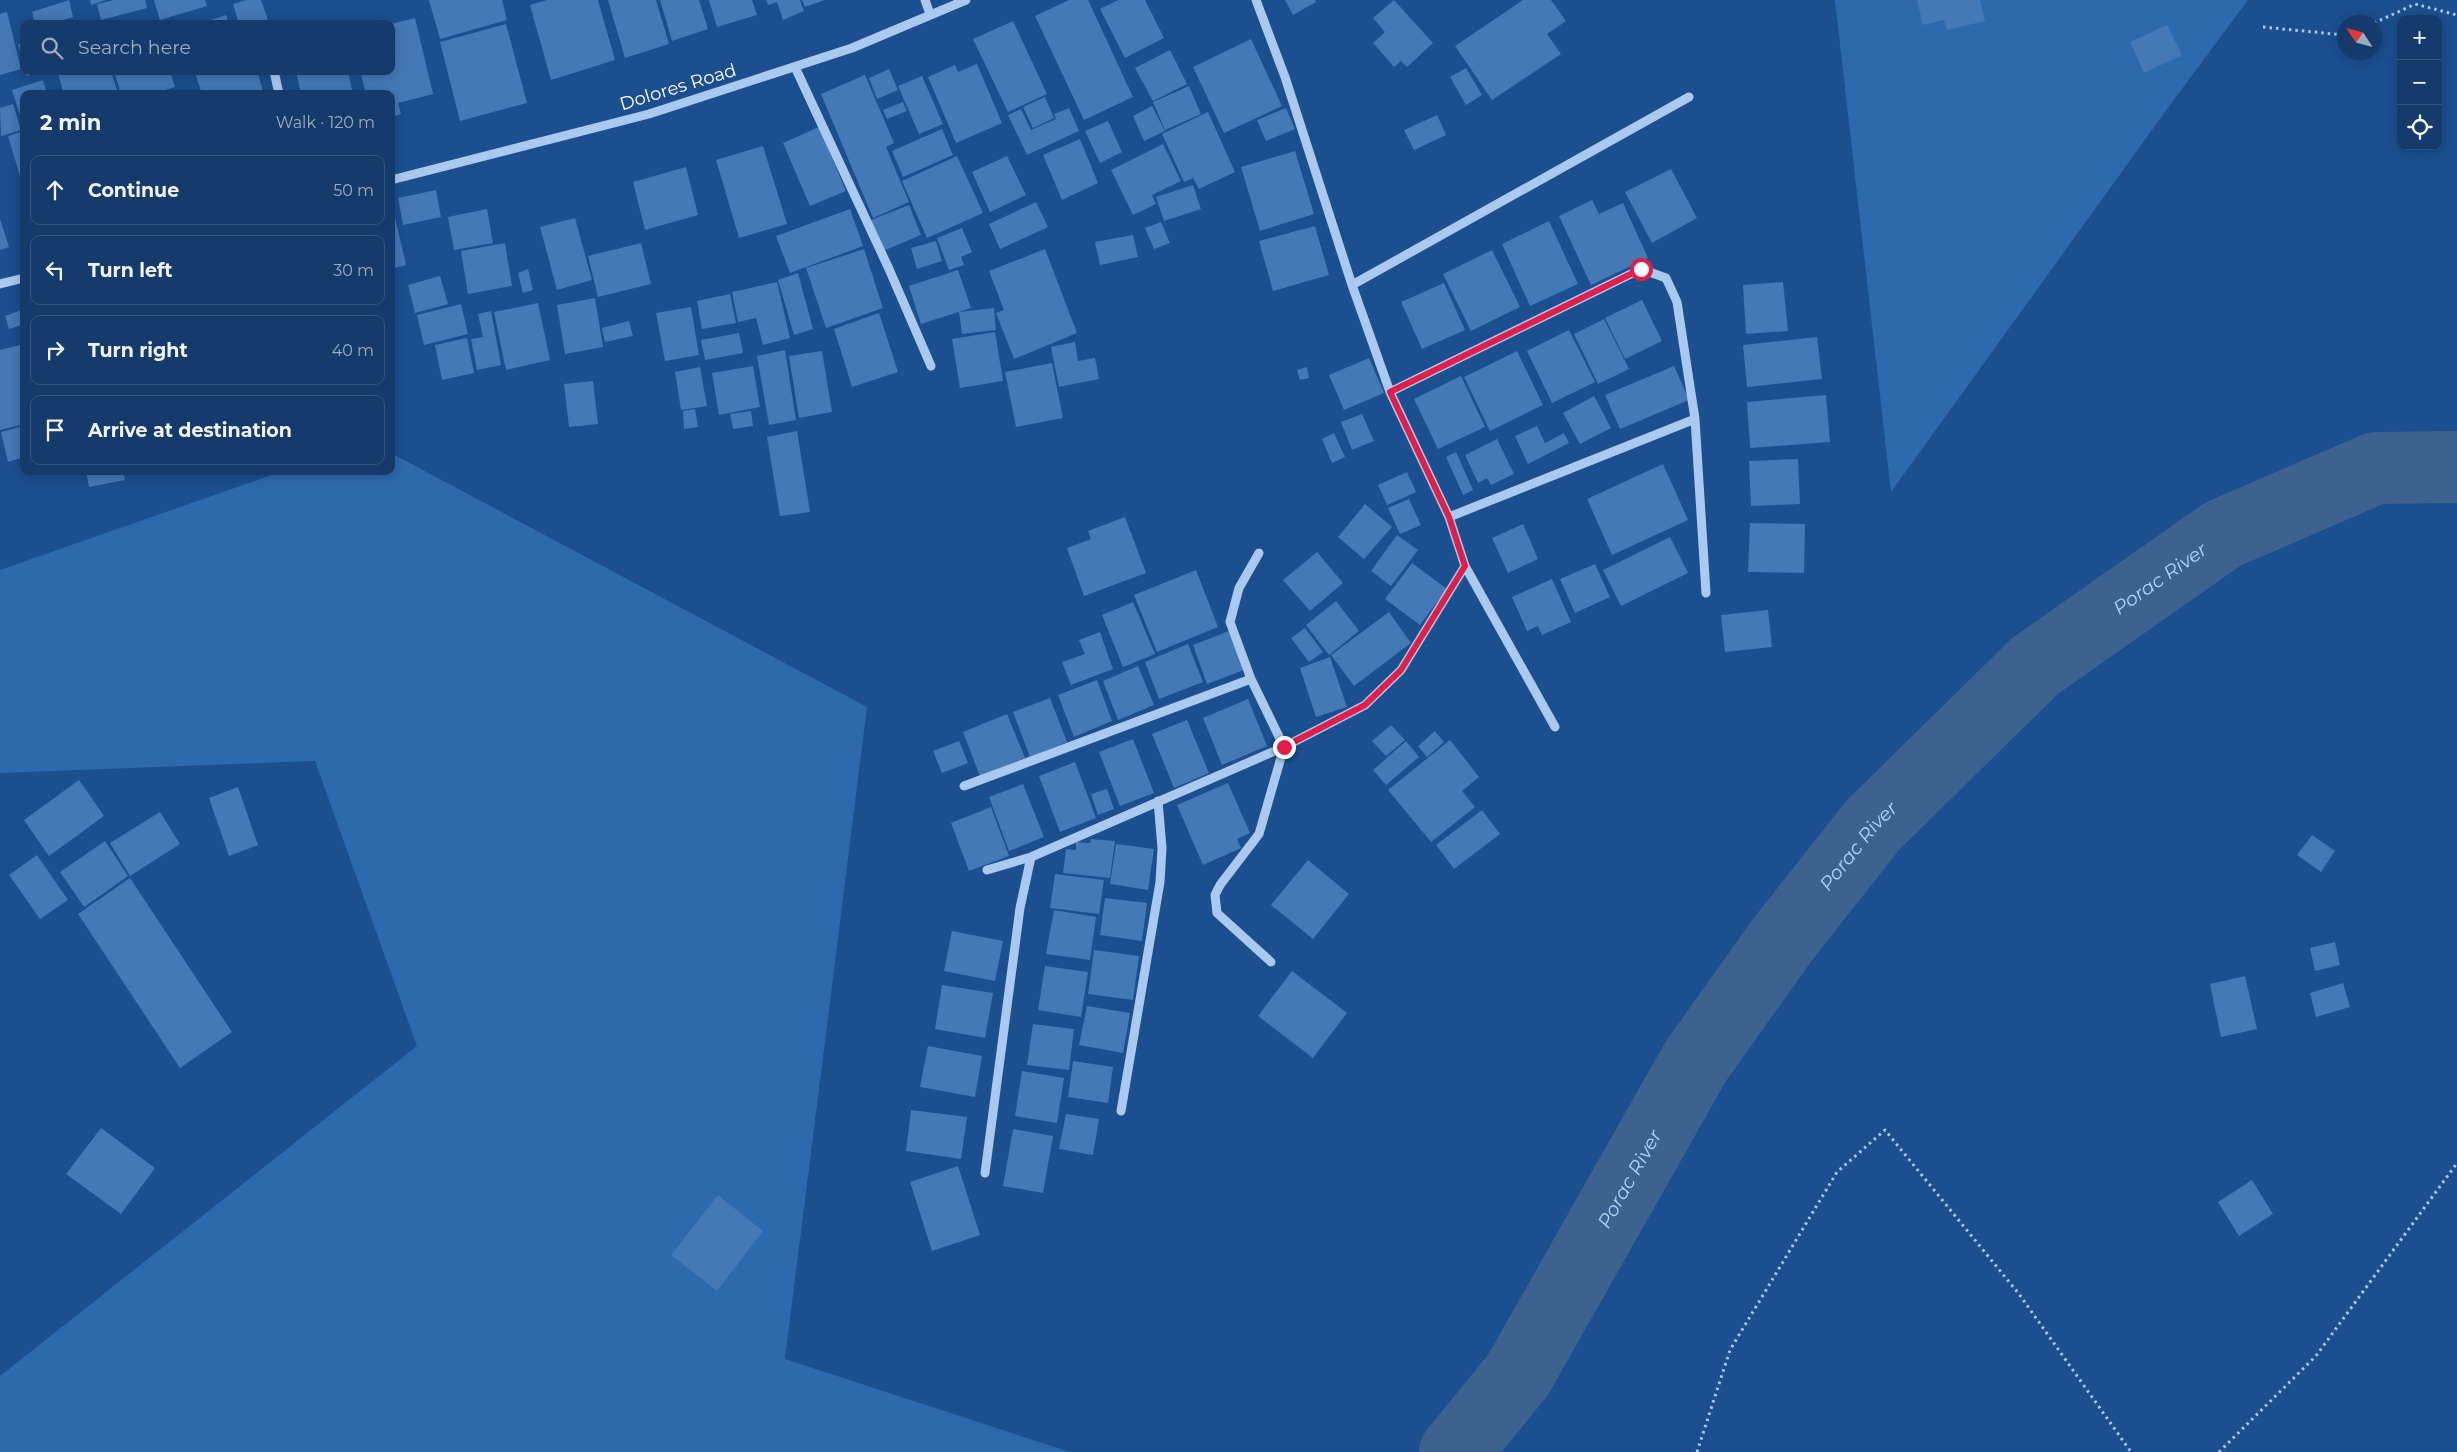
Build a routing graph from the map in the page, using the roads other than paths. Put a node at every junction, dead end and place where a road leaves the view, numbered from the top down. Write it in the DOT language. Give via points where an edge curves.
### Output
graph roads {
  1 [pos="925,0"];
  2 [pos="966,0"];
  3 [pos="1256,0"];
  4 [pos="930,14"];
  5 [pos="795,67"];
  6 [pos="275,75"];
  7 [pos="278,90"];
  8 [pos="1689,97"];
  9 [pos="395,179"];
  10 [pos="20,279"];
  11 [pos="0,284"];
  12 [pos="1352,284"];
  13 [pos="931,366"];
  14 [pos="1390,392"];
  15 [pos="1695,418"];
  16 [pos="1449,517"];
  17 [pos="1259,553"];
  18 [pos="1465,566"];
  19 [pos="1706,593"];
  20 [pos="1251,679"];
  21 [pos="1555,727"];
  22 [pos="1284,747"];
  23 [pos="964,786"];
  24 [pos="1158,801"];
  25 [pos="1032,857"];
  26 [pos="987,870"];
  27 [pos="1271,962"];
  28 [pos="1122,1110"];
  29 [pos="985,1173"];
  1 -- 4 [label="street"];
  2 -- 4 [label="street, Dolores Road"];
  3 -- 12 [label="street" via="1285,77"];
  4 -- 5 [label="street, Dolores Road" via="852,48"];
  5 -- 9 [label="street, Dolores Road" via="649,114"];
  5 -- 13 [label="street"];
  6 -- 7 [label="street"];
  8 -- 12 [label="street"];
  10 -- 11 [label="street"];
  12 -- 14 [label="street"];
  14 -- 15 [label="street" via="1641,269 1666,278 1677,302"];
  14 -- 16 [label="street"];
  15 -- 16 [label="street"];
  15 -- 19 [label="street"];
  16 -- 18 [label="street"];
  17 -- 20 [label="street" via="1239,588 1230,622"];
  18 -- 21 [label="street"];
  18 -- 22 [label="street" via="1401,670 1365,705"];
  20 -- 22 [label="street"];
  20 -- 23 [label="street"];
  22 -- 24 [label="street"];
  22 -- 27 [label="street" via="1259,834 1215,895 1217,913"];
  24 -- 25 [label="street"];
  24 -- 28 [label="street" via="1162,848 1160,882"];
  25 -- 26 [label="street"];
  25 -- 29 [label="street" via="1020,908"];
}
